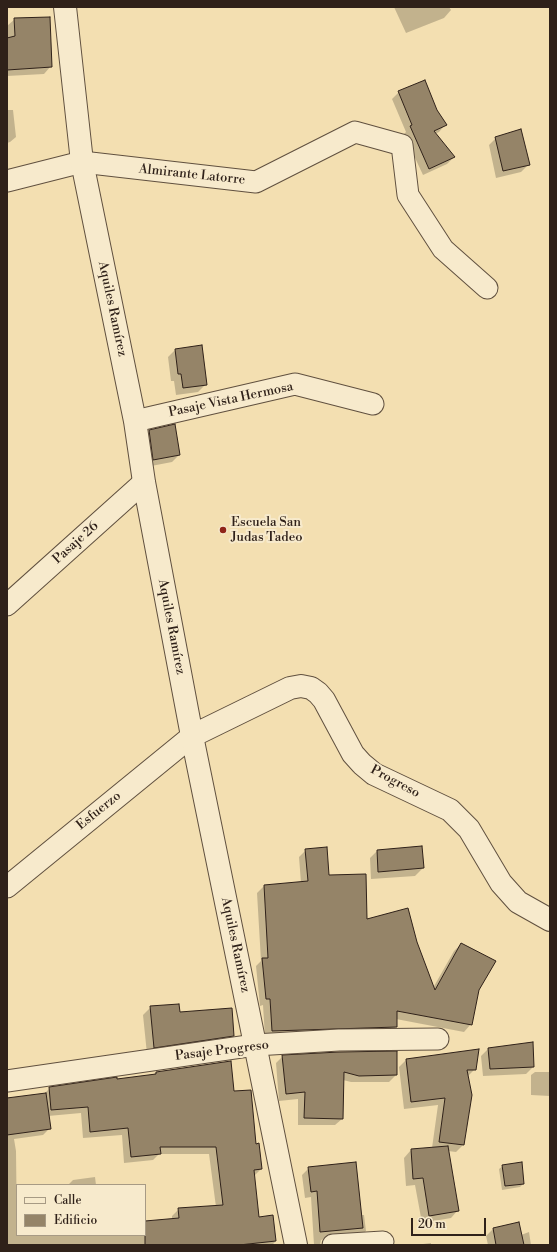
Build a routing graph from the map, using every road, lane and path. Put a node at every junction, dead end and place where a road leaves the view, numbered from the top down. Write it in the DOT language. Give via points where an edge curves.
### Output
graph roads {
  1 [pos="65,7"];
  2 [pos="82,162"];
  3 [pos="7,181"];
  4 [pos="487,288"];
  5 [pos="373,404"];
  6 [pos="135,421"];
  7 [pos="144,482"];
  8 [pos="7,605"];
  9 [pos="192,736"];
  10 [pos="7,887"];
  11 [pos="550,920"];
  12 [pos="438,1039"];
  13 [pos="255,1045"];
  14 [pos="7,1080"];
  15 [pos="383,1242"];
  16 [pos="296,1245"];
  17 [pos="334,1245"];
  1 -- 2 [label="street, Aquiles Ramírez"];
  2 -- 3 [label="street"];
  2 -- 4 [label="street, Almirante Latorre" via="256,182 355,132 402,145 408,195 443,249"];
  2 -- 6 [label="street, Aquiles Ramírez"];
  5 -- 6 [label="street, Pasaje Vista Hermosa" via="295,384"];
  6 -- 7 [label="street, Aquiles Ramírez"];
  7 -- 8 [label="street, Pasaje 26"];
  7 -- 9 [label="street, Aquiles Ramírez"];
  9 -- 10 [label="street, Esfuerzo"];
  9 -- 11 [label="street, Progreso" via="290,688 310,688 324,700 362,764 374,774 450,810 469,829 501,883 518,902"];
  9 -- 13 [label="street, Aquiles Ramírez"];
  12 -- 13 [label="street, Pasaje Progreso" via="339,1040"];
  13 -- 14 [label="street, Pasaje Progreso"];
  13 -- 16 [label="street, Aquiles Ramírez"];
  15 -- 17 [label="street"];
}
